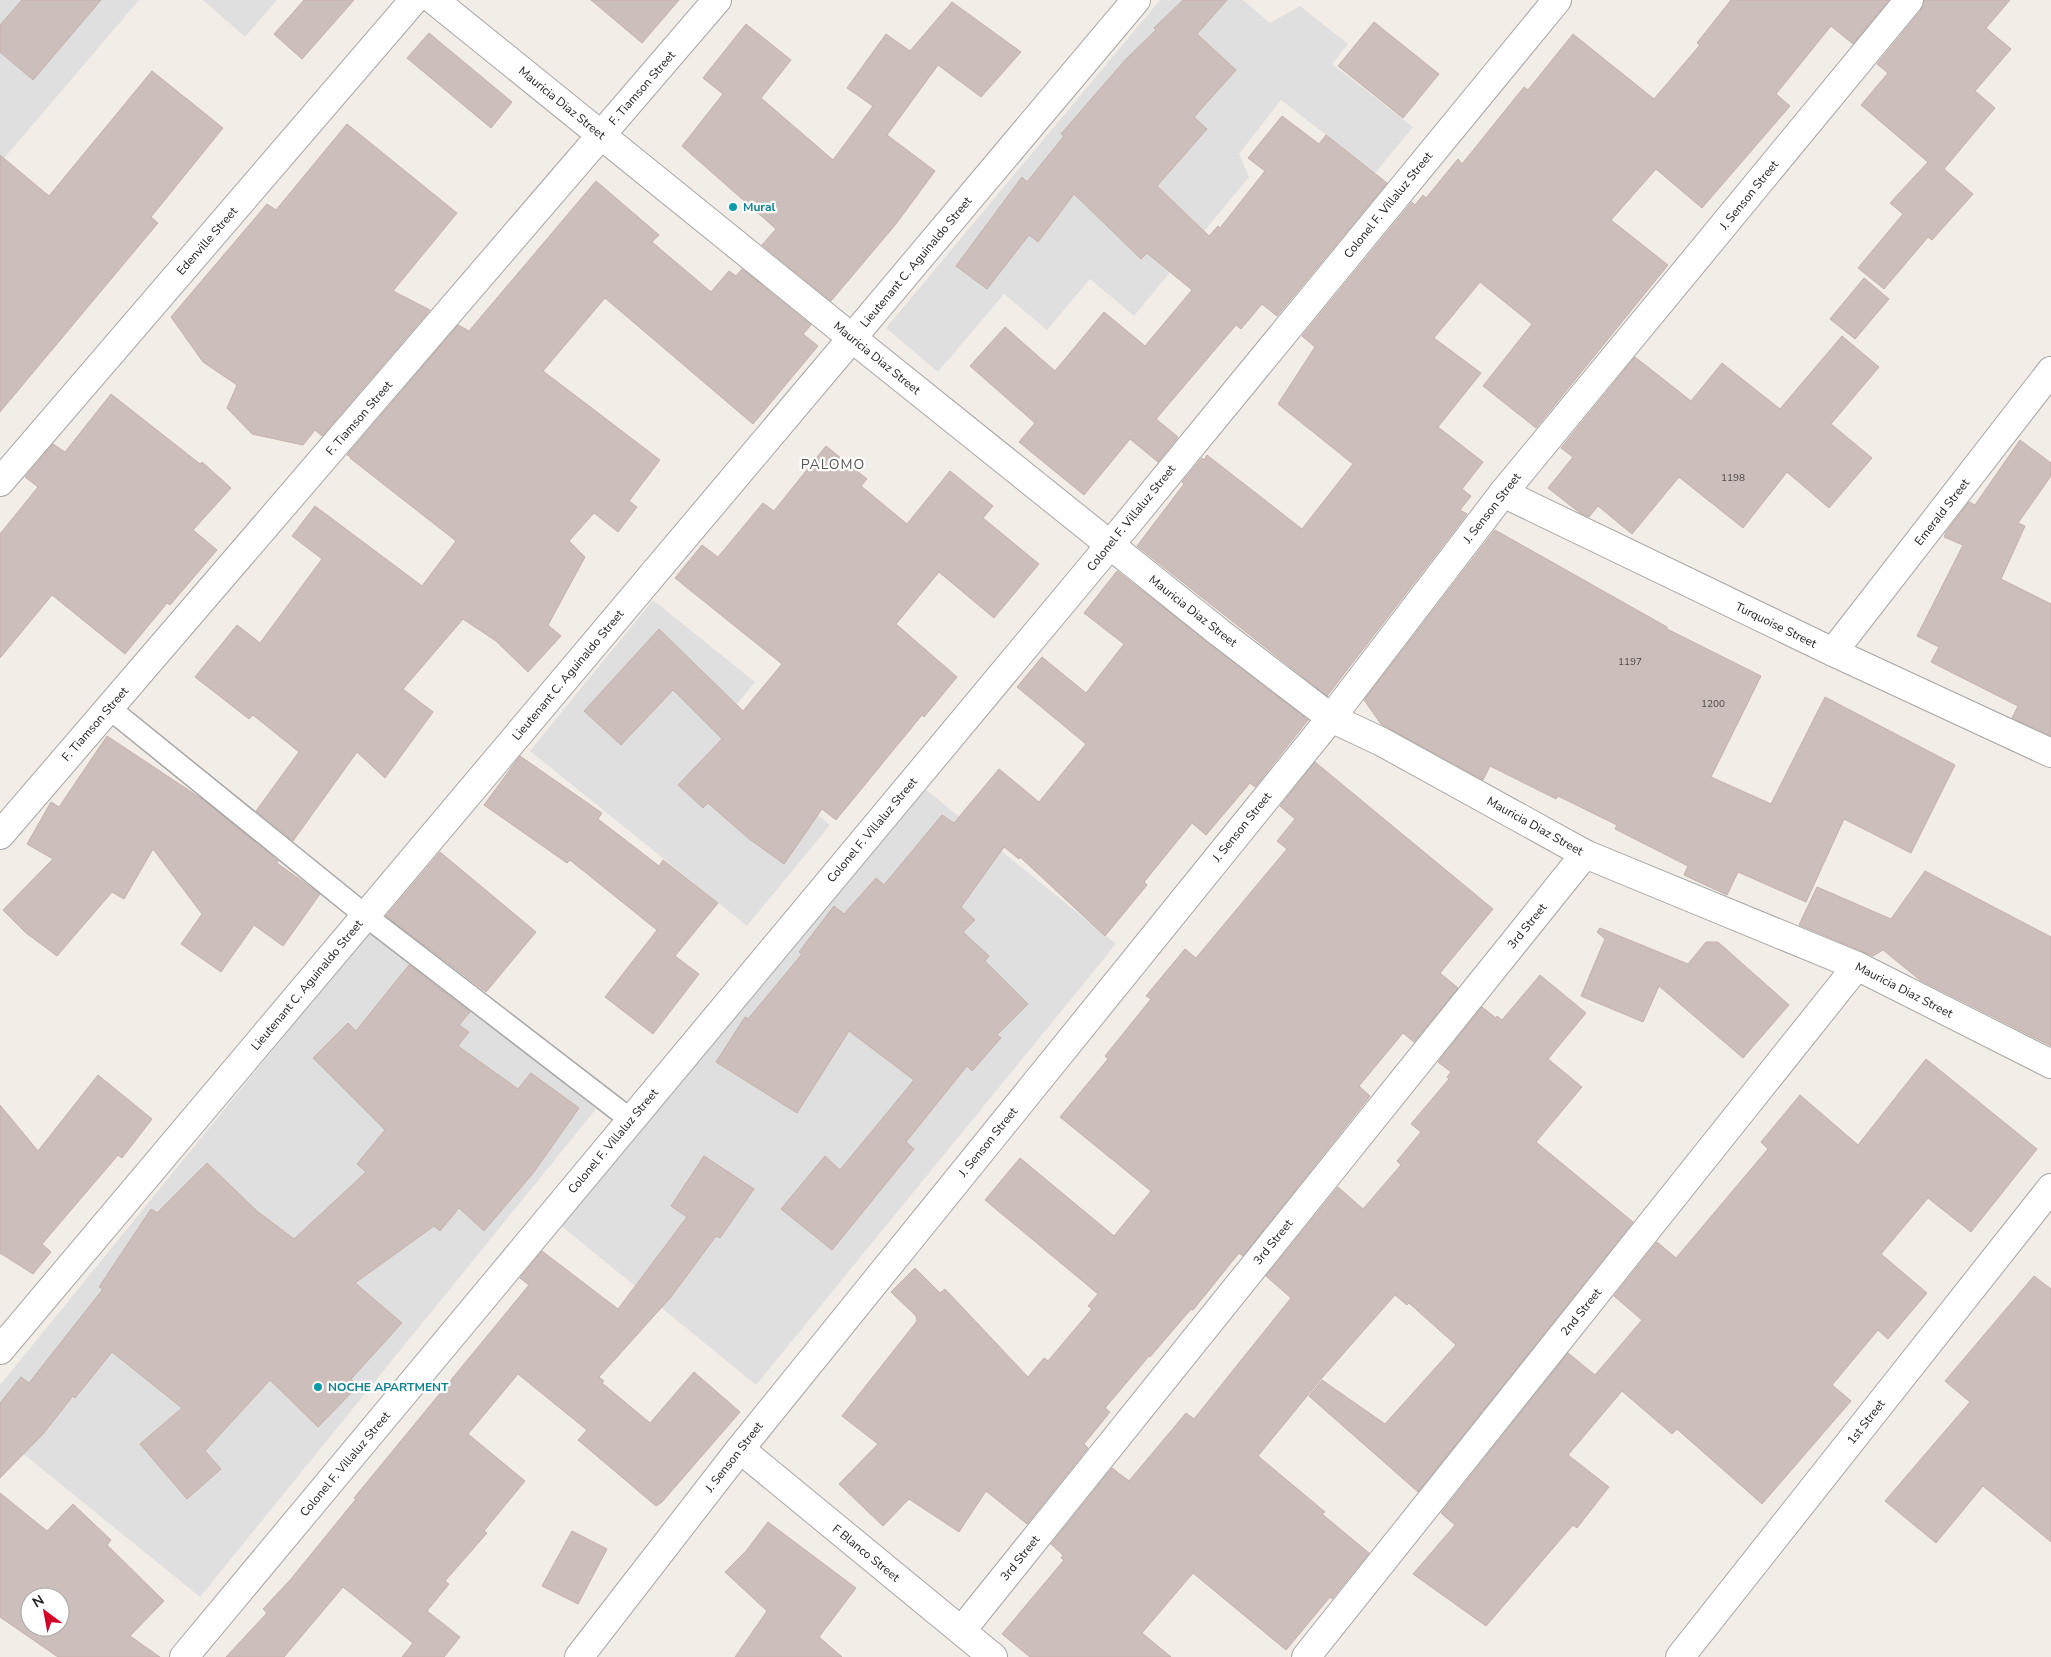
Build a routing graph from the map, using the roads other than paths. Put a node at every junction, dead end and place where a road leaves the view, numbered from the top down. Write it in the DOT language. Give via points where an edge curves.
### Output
graph roads {
  1 [pos="414,0"];
  2 [pos="434,0"];
  3 [pos="717,0"];
  4 [pos="1136,0"];
  5 [pos="1557,0"];
  6 [pos="1909,0"];
  7 [pos="602,136"];
  8 [pos="852,338"];
  9 [pos="2051,371"];
  10 [pos="0,482"];
  11 [pos="1503,493"];
  12 [pos="1110,545"];
  13 [pos="1833,652"];
  14 [pos="108,708"];
  15 [pos="1331,718"];
  16 [pos="2051,753"];
  17 [pos="0,835"];
  18 [pos="1586,854"];
  19 [pos="366,916"];
  20 [pos="1857,966"];
  21 [pos="2051,1064"];
  22 [pos="632,1120"];
  23 [pos="2051,1188"];
  24 [pos="0,1350"];
  25 [pos="740,1449"];
  26 [pos="962,1630"];
  27 [pos="184,1657"];
  28 [pos="579,1657"];
  29 [pos="993,1657"];
  30 [pos="1306,1657"];
  31 [pos="1680,1657"];
  1 -- 10 [label="street, Edenville Street"];
  2 -- 7 [label="street, Mauricia Diaz Street"];
  3 -- 7 [label="street, F. Tiamson Street"];
  4 -- 8 [label="street, Lieutenant C. Aguinaldo Street"];
  5 -- 12 [label="street, Colonel F. Villaluz Street"];
  6 -- 11 [label="street, J. Senson Street"];
  7 -- 8 [label="street, Mauricia Diaz Street"];
  7 -- 14 [label="street, F. Tiamson Street"];
  8 -- 12 [label="street, Mauricia Diaz Street"];
  8 -- 19 [label="street, Lieutenant C. Aguinaldo Street"];
  9 -- 13 [label="street, Emerald Street"];
  11 -- 13 [label="street, Turquoise Street"];
  11 -- 15 [label="street, J. Senson Street"];
  12 -- 15 [label="street, Mauricia Diaz Street"];
  12 -- 22 [label="street, Colonel F. Villaluz Street"];
  13 -- 16 [label="street, Turquoise Street"];
  14 -- 17 [label="street, F. Tiamson Street"];
  14 -- 19 [label="lane"];
  15 -- 18 [label="street, Mauricia Diaz Street" via="1382,742"];
  15 -- 25 [label="street, J. Senson Street"];
  18 -- 20 [label="street, Mauricia Diaz Street"];
  18 -- 26 [label="street, 3rd Street"];
  19 -- 22 [label="lane"];
  19 -- 24 [label="street, Lieutenant C. Aguinaldo Street"];
  20 -- 21 [label="street, Mauricia Diaz Street"];
  20 -- 30 [label="street, 2nd Street"];
  22 -- 27 [label="street, Colonel F. Villaluz Street"];
  23 -- 31 [label="street, 1st Street"];
  25 -- 26 [label="street, F Blanco Street"];
  25 -- 28 [label="street, J. Senson Street"];
  26 -- 29 [label="street, F Blanco Street"];
}
